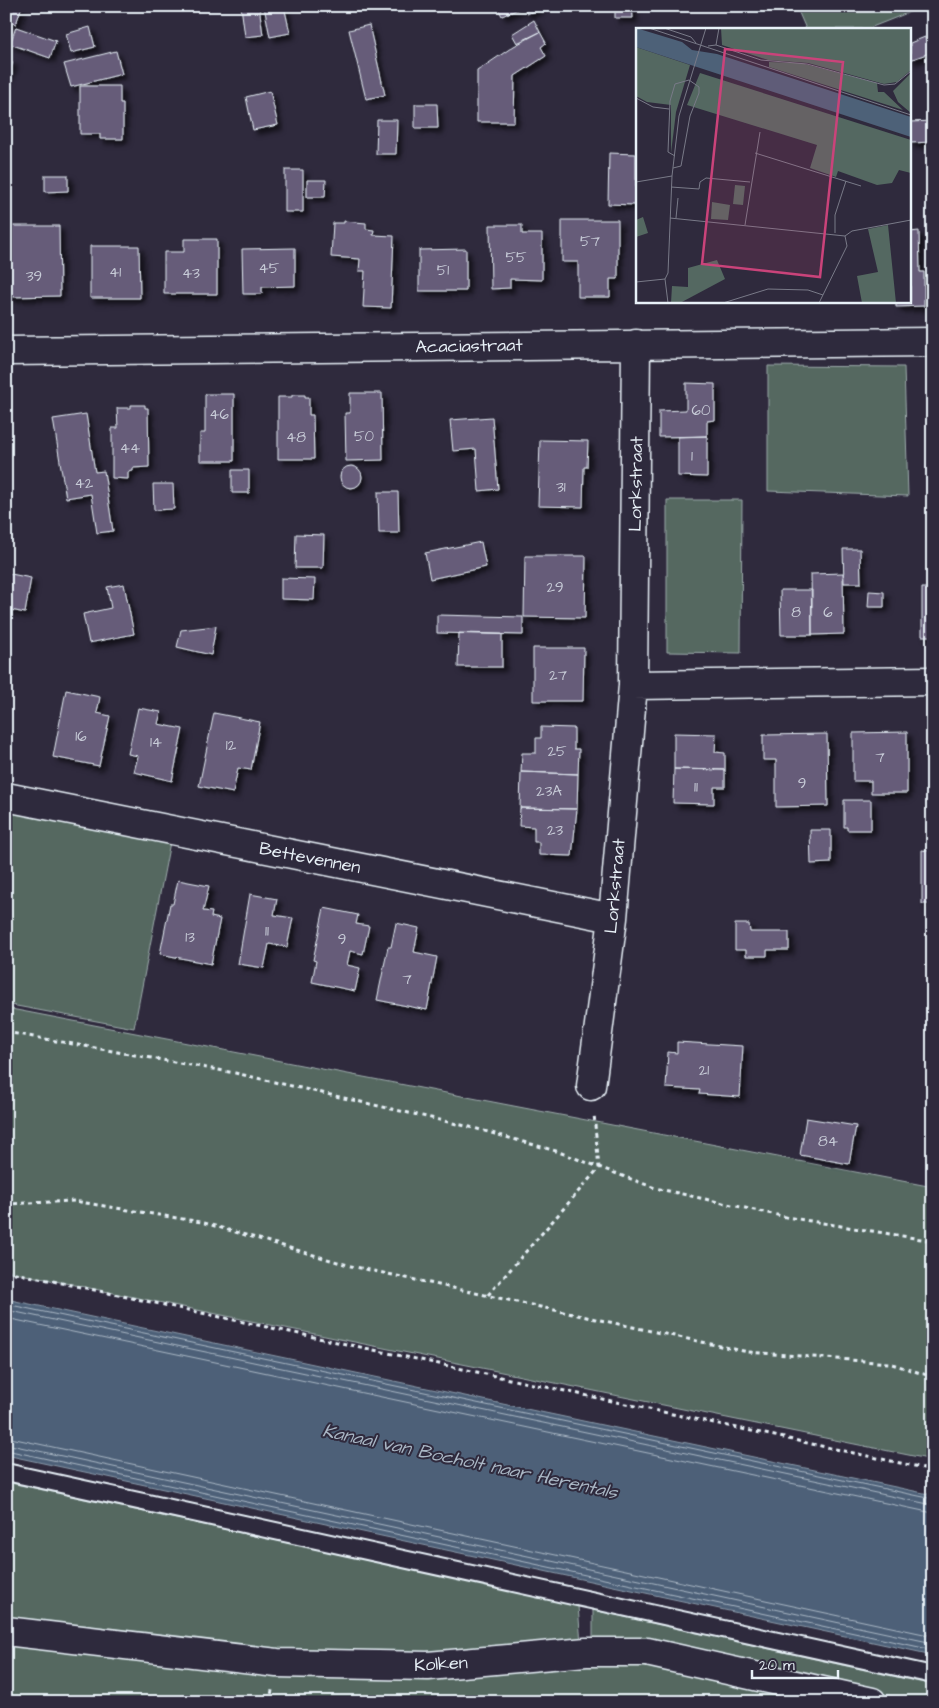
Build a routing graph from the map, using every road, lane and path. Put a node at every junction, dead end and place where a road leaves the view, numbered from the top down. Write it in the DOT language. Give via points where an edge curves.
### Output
graph roads {
  1 [pos="933,342"];
  2 [pos="636,344"];
  3 [pos="6,351"];
  4 [pos="933,681"];
  5 [pos="633,685"];
  6 [pos="6,797"];
  7 [pos="613,918"];
  8 [pos="6,1032"];
  9 [pos="591,1086"];
  10 [pos="599,1168"];
  11 [pos="6,1204"];
  12 [pos="933,1241"];
  13 [pos="6,1271"];
  14 [pos="487,1296"];
  15 [pos="933,1377"];
  16 [pos="933,1470"];
  17 [pos="6,1472"];
  18 [pos="6,1631"];
  19 [pos="933,1675"];
  20 [pos="872,1702"];
  1 -- 2 [label="street, Acaciastraat"];
  2 -- 3 [label="street, Acaciastraat"];
  2 -- 5 [label="street, Lorkstraat"];
  4 -- 5 [label="street"];
  5 -- 7 [label="street, Lorkstraat"];
  6 -- 7 [label="street, Bettevennen"];
  7 -- 9 [label="street, Lorkstraat"];
  8 -- 10 [label="path" via="254,1077 470,1127 556,1151"];
  9 -- 10 [label="path"];
  10 -- 12 [label="path" via="655,1188 786,1217"];
  10 -- 14 [label="path"];
  11 -- 14 [label="path" via="74,1201 201,1222 352,1266"];
  13 -- 16 [label="path"];
  14 -- 15 [label="path" via="748,1352 889,1363"];
  17 -- 19 [label="lane"];
  18 -- 20 [label="street, Kolken" via="277,1663 428,1666 586,1652 647,1652"];
}
